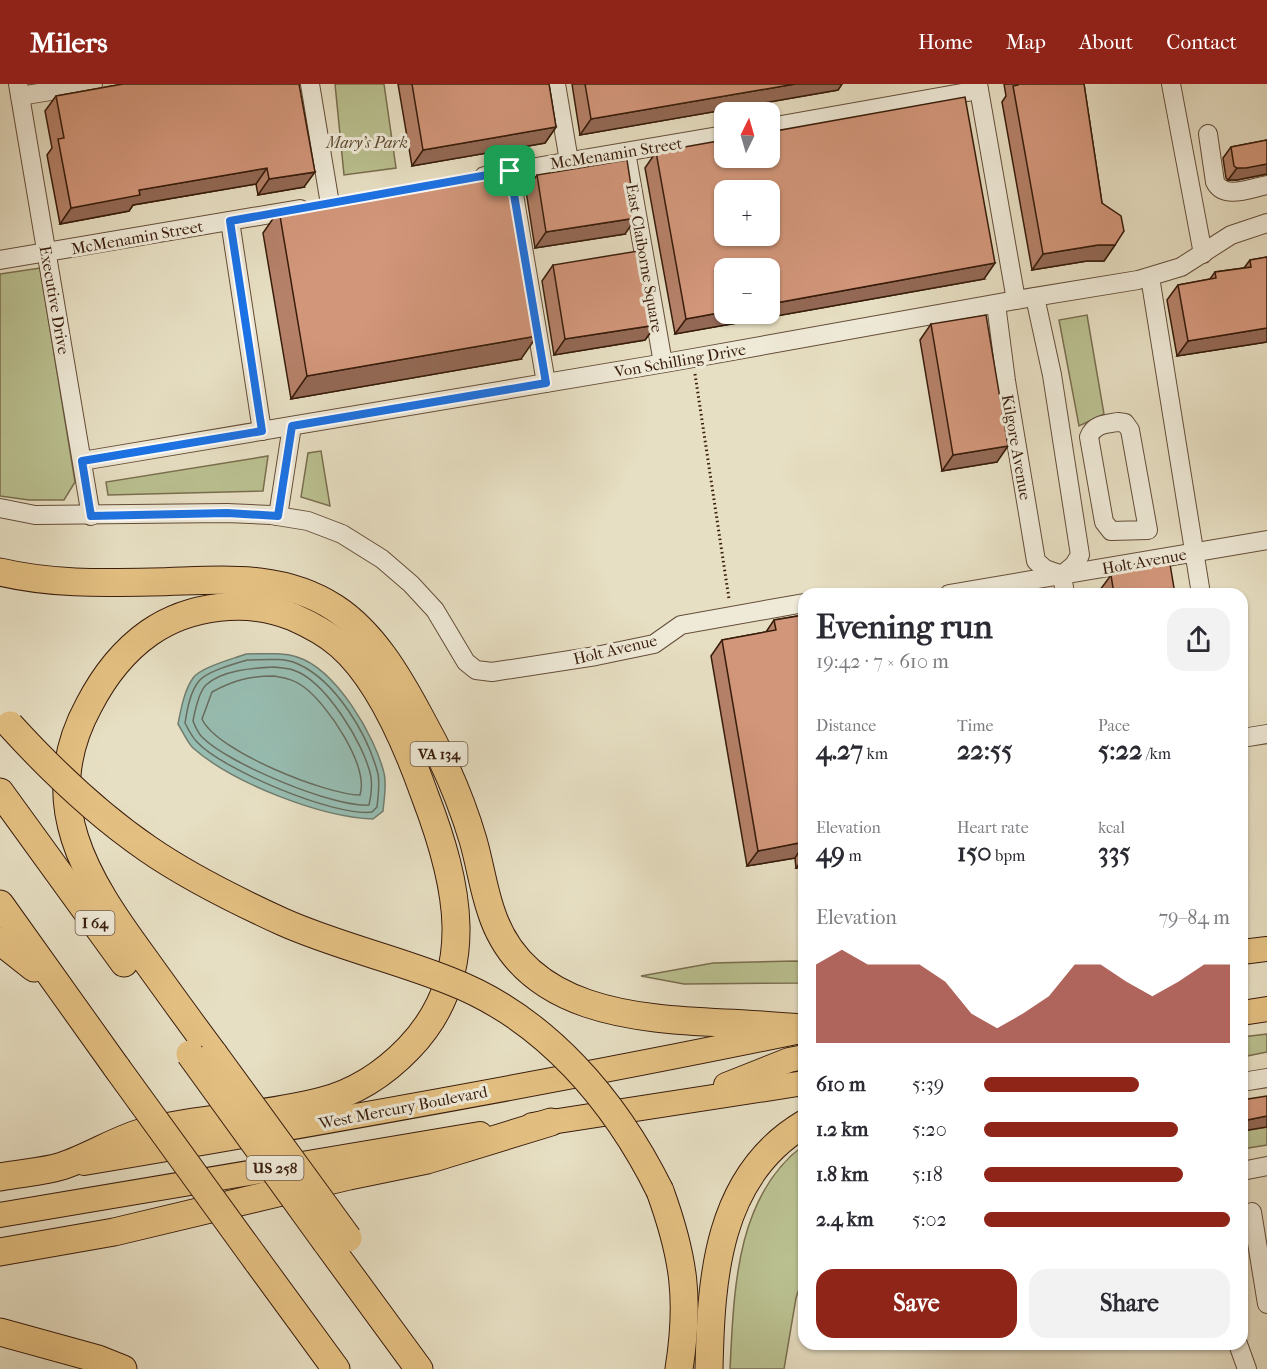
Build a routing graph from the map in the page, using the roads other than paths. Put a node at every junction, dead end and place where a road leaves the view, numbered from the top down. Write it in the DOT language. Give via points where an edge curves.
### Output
graph roads {
  1 [pos="93,84"];
  2 [pos="310,84"];
  3 [pos="556,84"];
  4 [pos="1171,84"];
  5 [pos="979,87"];
  6 [pos="19,90"];
  7 [pos="780,125"];
  8 [pos="1208,134"];
  9 [pos="714,137"];
  10 [pos="626,152"];
  11 [pos="569,161"];
  12 [pos="510,171"];
  13 [pos="465,179"];
  14 [pos="1267,185"];
  15 [pos="352,200"];
  16 [pos="330,204"];
  17 [pos="230,221"];
  18 [pos="1267,223"];
  19 [pos="47,252"];
  20 [pos="1203,254"];
  21 [pos="0,260"];
  22 [pos="1150,277"];
  23 [pos="1035,297"];
  24 [pos="1016,300"];
  25 [pos="996,304"];
  26 [pos="663,363"];
  27 [pos="546,383"];
  28 [pos="292,426"];
  29 [pos="262,431"];
  30 [pos="82,461"];
  31 [pos="0,508"];
  32 [pos="91,516"];
  33 [pos="278,516"];
  34 [pos="1148,530"];
  35 [pos="1267,540"];
  36 [pos="1194,551"];
  37 [pos="0,572"];
  38 [pos="1062,575"];
  39 [pos="985,588"];
  40 [pos="1064,588"];
  41 [pos="1200,588"];
  42 [pos="798,604"];
  43 [pos="5,718"];
  44 [pos="1267,734"];
  45 [pos="1248,737"];
  46 [pos="0,792"];
  47 [pos="0,903"];
  48 [pos="0,940"];
  49 [pos="1267,949"];
  50 [pos="1248,951"];
  51 [pos="60,989"];
  52 [pos="1267,1009"];
  53 [pos="1248,1012"];
  54 [pos="798,1029"];
  55 [pos="798,1030"];
  56 [pos="202,1054"];
  57 [pos="798,1058"];
  58 [pos="1267,1078"];
  59 [pos="1248,1081"];
  60 [pos="798,1084"];
  61 [pos="676,1104"];
  62 [pos="551,1122"];
  63 [pos="798,1128"];
  64 [pos="61,1166"];
  65 [pos="1267,1166"];
  66 [pos="1248,1170"];
  67 [pos="0,1177"];
  68 [pos="1254,1212"];
  69 [pos="0,1215"];
  70 [pos="0,1252"];
  71 [pos="1267,1304"];
  72 [pos="0,1332"];
  73 [pos="1240,1350"];
  74 [pos="123,1369"];
  75 [pos="336,1369"];
  76 [pos="419,1369"];
  77 [pos="679,1369"];
  78 [pos="709,1369"];
  79 [pos="1247,1369"];
  1 -- 6 [label="street"];
  2 -- 16 [label="street"];
  3 -- 11 [label="street"];
  4 -- 20 [label="street"];
  5 -- 7 [label="street"];
  5 -- 24 [label="street"];
  6 -- 19 [label="street, Executive Drive"];
  8 -- 14 [label="street" via="1218,188 1232,192"];
  9 -- 10 [label="street, McMenamin Street"];
  10 -- 11 [label="street, McMenamin Street"];
  10 -- 26 [label="street, East Claiborne Square"];
  11 -- 12 [label="street, McMenamin Street"];
  12 -- 13 [label="street, McMenamin Street"];
  12 -- 27 [label="street"];
  15 -- 16 [label="street, McMenamin Street"];
  16 -- 17 [label="street, McMenamin Street"];
  17 -- 19 [label="street, McMenamin Street"];
  17 -- 29 [label="street"];
  18 -- 20 [label="street, Von Schilling Drive" via="1231,235"];
  19 -- 21 [label="street, McMenamin Street"];
  19 -- 30 [label="street, Executive Drive"];
  20 -- 22 [label="street, Von Schilling Drive" via="1181,267"];
  22 -- 23 [label="street, Von Schilling Drive"];
  22 -- 36 [label="street"];
  23 -- 24 [label="street, Von Schilling Drive"];
  23 -- 38 [label="street" via="1052,375 1080,555"];
  24 -- 25 [label="street, Von Schilling Drive"];
  25 -- 26 [label="street, Von Schilling Drive"];
  25 -- 38 [label="street, Kilgore Avenue" via="1036,561"];
  26 -- 27 [label="street, Von Schilling Drive"];
  27 -- 28 [label="street, Von Schilling Drive"];
  28 -- 29 [label="street, Von Schilling Drive"];
  28 -- 33 [label="street"];
  29 -- 30 [label="street, Von Schilling Drive"];
  30 -- 32 [label="street, Executive Drive"];
  31 -- 32 [label="street" via="35,515"];
  32 -- 33 [label="street" via="227,513"];
  33 -- 42 [label="street, Holt Avenue" via="308,521 342,534 382,559 435,610 466,663 476,670 492,672 596,656 654,644 681,625"];
  34 -- 34 [label="street" via="1130,430 1125,423 1118,422 1096,427 1089,438 1104,522 1111,531"];
  35 -- 36 [label="street, Holt Avenue"];
  36 -- 38 [label="street, Holt Avenue"];
  36 -- 41 [label="street"];
  37 -- 54 [label="highway, VA 134" via="76,583 241,579 277,584 335,608 358,626 381,654 433,741 472,839 499,932 525,966 564,994 607,1011 670,1020"];
  38 -- 39 [label="street, Holt Avenue"];
  38 -- 40 [label="street"];
  43 -- 77 [label="highway, bridge" via="34,751 98,810 149,850 200,881 286,924 453,982 513,1014 562,1054 621,1122 660,1191 680,1254 683,1282 685,1316"];
  44 -- 45 [label="street"];
  46 -- 56 [label="highway, I 64"];
  47 -- 51 [label="highway"];
  48 -- 51 [label="highway"];
  49 -- 50 [label="main road"];
  51 -- 75 [label="highway, bridge"];
  52 -- 53 [label="main road"];
  55 -- 64 [label="main road, West Mercury Boulevard / US 258" via="271,1131"];
  56 -- 64 [label="highway" via="85,868 69,818 67,776 79,722 102,681 135,643 181,616 232,606 261,608 290,615 341,646 363,671 412,760 439,837 456,905 454,967 448,986 421,1035 400,1058 374,1080 351,1091 321,1101 147,1131"];
  56 -- 76 [label="highway, I 64, bridge" via="337,1240 393,1334"];
  57 -- 61 [label="main road"];
  58 -- 59 [label="street"];
  60 -- 61 [label="main road, US 258"];
  61 -- 62 [label="main road, US 258"];
  62 -- 69 [label="main road, US 258"];
  62 -- 70 [label="highway" via="427,1160 114,1232"];
  63 -- 78 [label="highway" via="781,1140 746,1179 731,1211 713,1284"];
  64 -- 67 [label="highway, West Mercury Boulevard / US 258"];
  65 -- 66 [label="street"];
  68 -- 71 [label="street"];
  72 -- 74 [label="highway"];
  73 -- 79 [label="street"];
}
